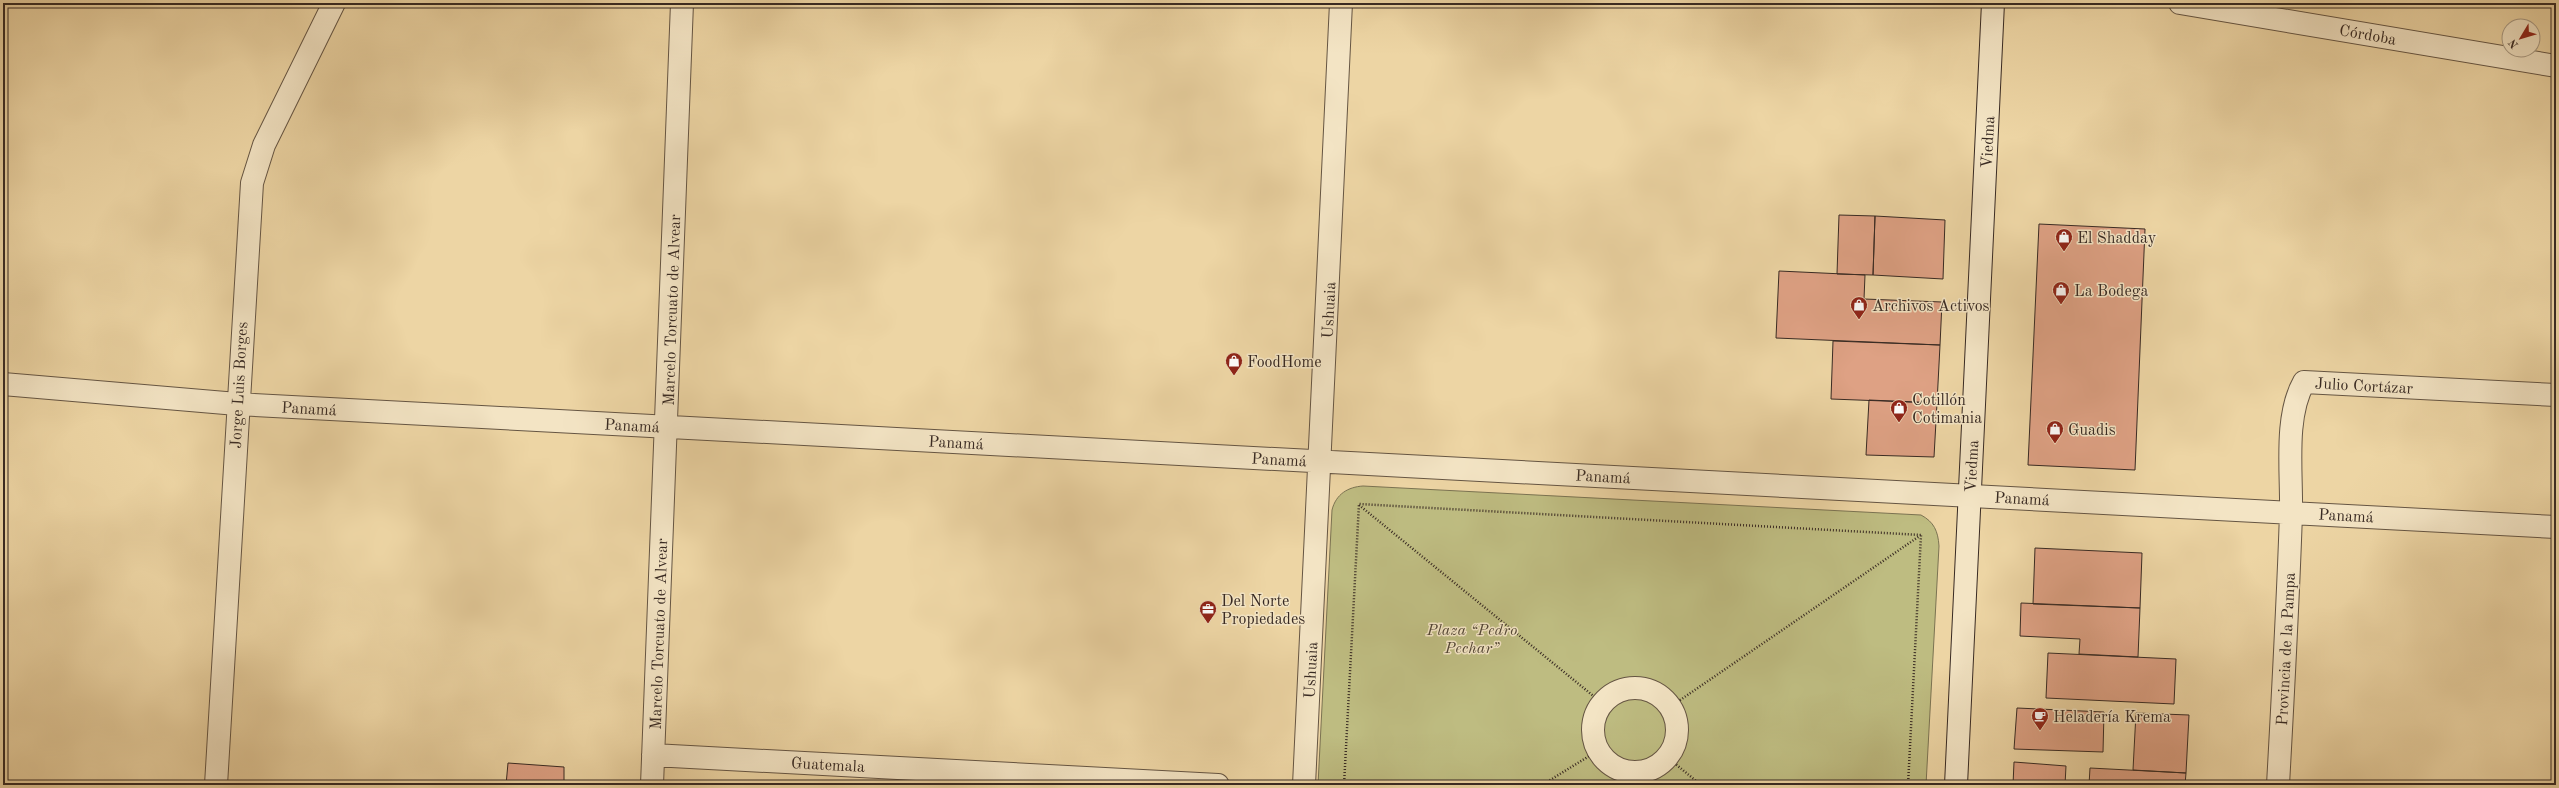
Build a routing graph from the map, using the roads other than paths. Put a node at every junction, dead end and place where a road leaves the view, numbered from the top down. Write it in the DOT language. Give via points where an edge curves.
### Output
graph roads {
  1 [pos="334,3"];
  2 [pos="682,3"];
  3 [pos="1341,3"];
  4 [pos="1993,3"];
  5 [pos="2180,3"];
  6 [pos="2556,66"];
  7 [pos="3,384"];
  8 [pos="2556,395"];
  9 [pos="237,404"];
  10 [pos="667,427"];
  11 [pos="1321,461"];
  12 [pos="1970,495"];
  13 [pos="2291,512"];
  14 [pos="2556,527"];
  15 [pos="653,755"];
  16 [pos="1631,778"];
  17 [pos="216,785"];
  18 [pos="652,785"];
  19 [pos="1218,785"];
  20 [pos="1304,785"];
  21 [pos="1956,785"];
  22 [pos="2278,785"];
  1 -- 9 [label="street, Jorge Luis Borges" via="264,145 252,183"];
  2 -- 10 [label="street, Marcelo Torcuato de Alvear"];
  3 -- 11 [label="street, Ushuaia"];
  4 -- 12 [label="street, Viedma"];
  5 -- 6 [label="street, Córdoba"];
  7 -- 9 [label="street, Panamá"];
  8 -- 13 [label="street, Julio Cortázar" via="2304,382 2296,396 2293,416"];
  9 -- 10 [label="street, Panamá"];
  9 -- 17 [label="street, Jorge Luis Borges"];
  10 -- 11 [label="street, Panamá"];
  10 -- 15 [label="street, Marcelo Torcuato de Alvear"];
  11 -- 12 [label="street, Panamá"];
  11 -- 20 [label="street, Ushuaia"];
  12 -- 13 [label="street, Panamá"];
  12 -- 21 [label="street, Viedma"];
  13 -- 14 [label="street, Panamá"];
  13 -- 22 [label="street, Provincia de la Pampa"];
  15 -- 18 [label="street, Marcelo Torcuato de Alvear"];
  15 -- 19 [label="street, Guatemala"];
  16 -- 16 [label="street" via="1599,750 1593,726 1602,703 1619,692 1637,688 1650,691 1670,707 1676,727 1676,738 1667,757"];
}
